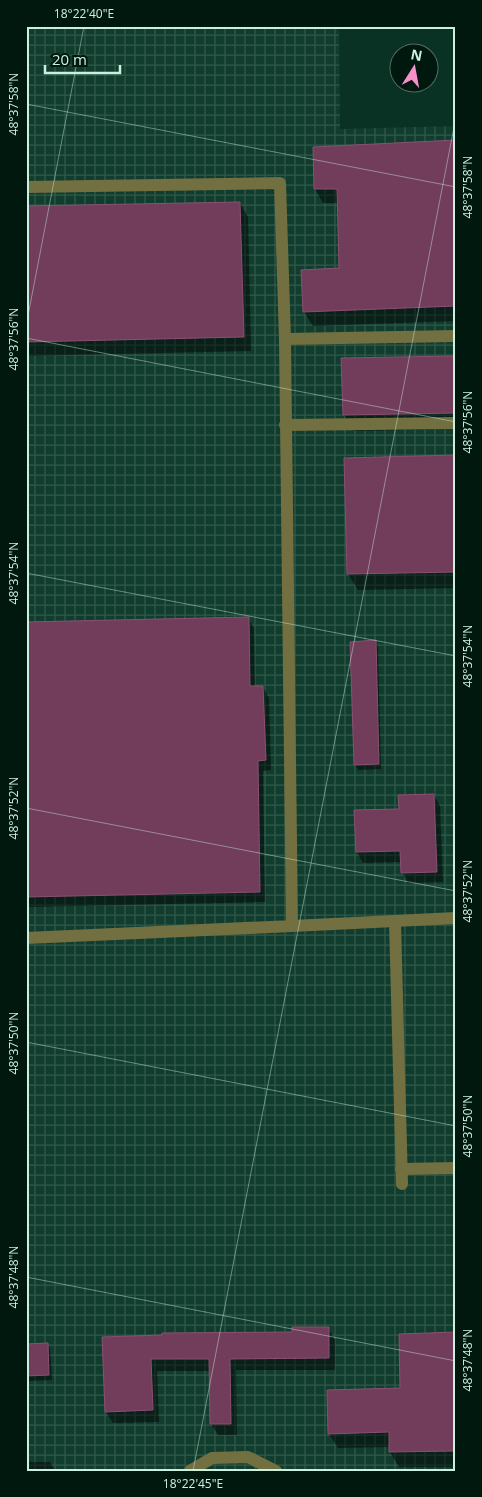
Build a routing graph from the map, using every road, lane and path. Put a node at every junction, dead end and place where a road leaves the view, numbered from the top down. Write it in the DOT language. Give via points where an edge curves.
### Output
graph roads {
  1 [pos="26,187"];
  2 [pos="456,336"];
  3 [pos="284,339"];
  4 [pos="456,423"];
  5 [pos="285,425"];
  6 [pos="456,918"];
  7 [pos="395,922"];
  8 [pos="292,926"];
  9 [pos="26,938"];
  10 [pos="456,1168"];
  11 [pos="401,1169"];
  12 [pos="402,1184"];
  13 [pos="190,1471"];
  14 [pos="276,1471"];
  1 -- 3 [label="lane" via="280,183"];
  2 -- 3 [label="lane"];
  3 -- 5 [label="lane"];
  4 -- 5 [label="lane"];
  5 -- 8 [label="lane"];
  6 -- 7 [label="lane"];
  7 -- 8 [label="lane"];
  7 -- 11 [label="lane"];
  8 -- 9 [label="lane"];
  10 -- 11 [label="lane"];
  11 -- 12 [label="lane"];
  13 -- 14 [label="lane" via="212,1458 248,1457"];
}
